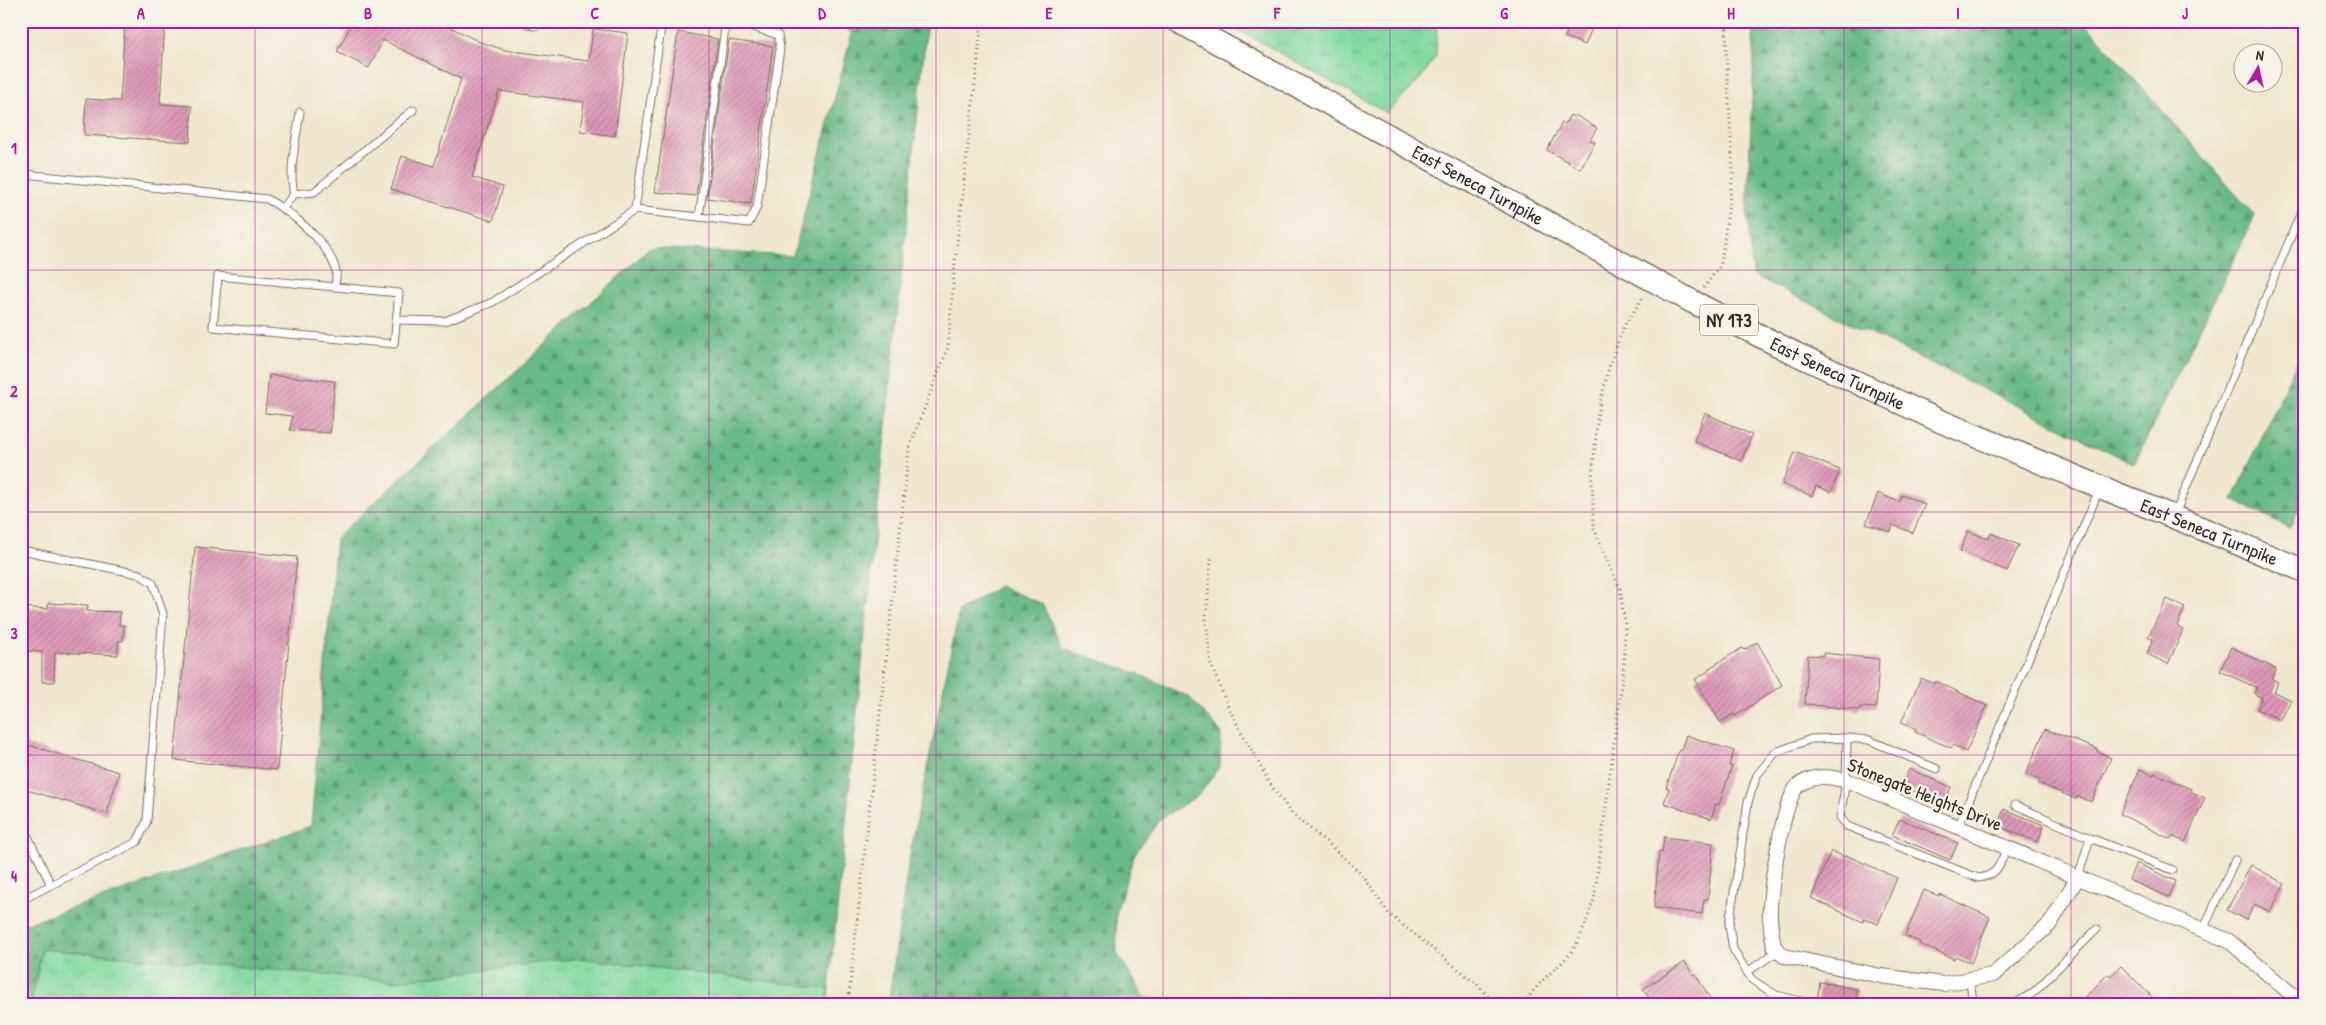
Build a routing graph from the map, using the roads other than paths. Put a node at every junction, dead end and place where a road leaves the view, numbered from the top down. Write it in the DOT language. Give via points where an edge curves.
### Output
graph roads {
  1 [pos="520,21"];
  2 [pos="553,21"];
  3 [pos="662,21"];
  4 [pos="726,21"];
  5 [pos="734,21"];
  6 [pos="1178,21"];
  7 [pos="413,110"];
  8 [pos="300,112"];
  9 [pos="21,151"];
  10 [pos="24,174"];
  11 [pos="294,194"];
  12 [pos="2305,202"];
  13 [pos="283,208"];
  14 [pos="635,210"];
  15 [pos="21,212"];
  16 [pos="699,217"];
  17 [pos="21,219"];
  18 [pos="335,287"];
  19 [pos="396,320"];
  20 [pos="2100,486"];
  21 [pos="2174,517"];
  22 [pos="21,550"];
  23 [pos="2305,570"];
  24 [pos="1847,738"];
  25 [pos="1937,769"];
  26 [pos="1846,781"];
  27 [pos="2015,805"];
  28 [pos="21,822"];
  29 [pos="1958,827"];
  30 [pos="2090,838"];
  31 [pos="2007,847"];
  32 [pos="2235,860"];
  33 [pos="2173,870"];
  34 [pos="2078,877"];
  35 [pos="51,885"];
  36 [pos="21,898"];
  37 [pos="2097,929"];
  38 [pos="2203,930"];
  39 [pos="1778,951"];
  40 [pos="1747,972"];
  41 [pos="1969,979"];
  42 [pos="2296,998"];
  43 [pos="1812,1004"];
  44 [pos="1974,1004"];
  45 [pos="2014,1004"];
  1 -- 2 [label="lane" via="534,26"];
  3 -- 14 [label="lane"];
  4 -- 16 [label="lane"];
  5 -- 16 [label="lane" via="778,35 780,49 757,206 749,223"];
  6 -- 20 [label="main road, East Seneca Turnpike / NY 173" via="1693,302 1796,354 1931,416"];
  7 -- 11 [label="lane" via="314,192"];
  8 -- 11 [label="lane" via="292,168"];
  9 -- 10 [label="lane"];
  10 -- 13 [label="lane" via="267,199"];
  10 -- 15 [label="lane"];
  11 -- 13 [label="lane"];
  12 -- 21 [label="lane"];
  13 -- 18 [label="lane" via="318,240 336,272"];
  14 -- 16 [label="lane"];
  14 -- 19 [label="lane" via="493,302 445,321"];
  15 -- 17 [label="lane"];
  18 -- 19 [label="lane" via="399,293"];
  18 -- 19 [label="lane" via="218,276 213,327 394,344"];
  20 -- 21 [label="main road, East Seneca Turnpike / NY 173"];
  20 -- 29 [label="lane"];
  21 -- 23 [label="main road, East Seneca Turnpike / NY 173"];
  22 -- 35 [label="lane" via="139,574 153,583 163,614 147,821 137,842"];
  24 -- 25 [label="lane" via="1869,740"];
  24 -- 26 [label="lane"];
  24 -- 40 [label="lane" via="1811,739 1776,752 1757,775 1748,802 1729,925 1733,949"];
  26 -- 29 [label="street, Stonegate Heights Drive"];
  26 -- 31 [label="lane" via="1840,817 1847,826 1978,878 1988,877 1998,870"];
  26 -- 39 [label="street, Stonegate Heights Drive" via="1826,775 1799,784 1789,798 1781,830 1770,910 1774,947"];
  27 -- 30 [label="lane"];
  28 -- 35 [label="lane"];
  29 -- 31 [label="street, Stonegate Heights Drive"];
  30 -- 33 [label="lane"];
  30 -- 34 [label="lane"];
  31 -- 34 [label="street, Stonegate Heights Drive"];
  32 -- 38 [label="lane"];
  34 -- 38 [label="street, Stonegate Heights Drive"];
  34 -- 41 [label="street" via="2050,924 1993,975"];
  35 -- 36 [label="lane"];
  37 -- 45 [label="lane" via="2033,993"];
  38 -- 42 [label="street, Stonegate Heights Drive" via="2229,941"];
  39 -- 40 [label="lane"];
  39 -- 41 [label="street" via="1784,956 1881,976 1943,984"];
  40 -- 43 [label="lane" via="1752,980 1776,994"];
  41 -- 44 [label="lane"];
}
